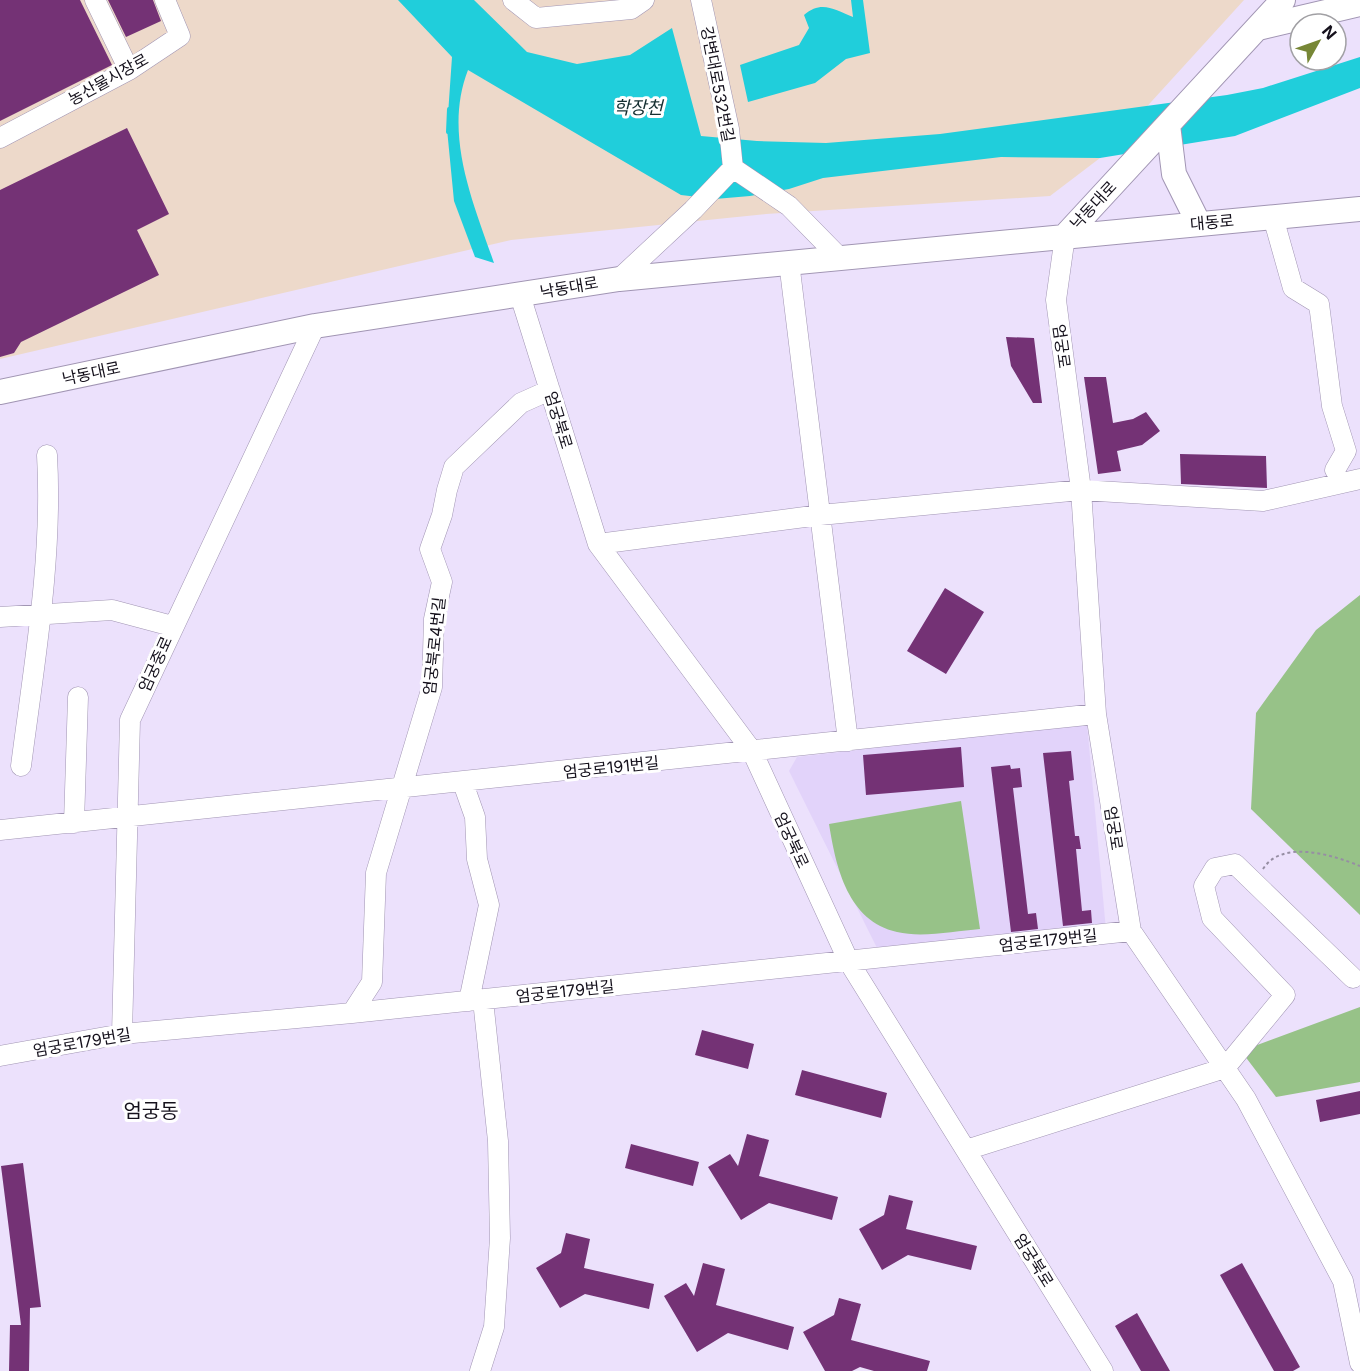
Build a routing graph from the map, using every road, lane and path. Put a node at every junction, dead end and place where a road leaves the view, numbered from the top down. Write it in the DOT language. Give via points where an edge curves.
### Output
graph roads {
  1 [pos="95,0"];
  2 [pos="165,0"];
  3 [pos="513,0"];
  4 [pos="644,0"];
  5 [pos="701,0"];
  6 [pos="1283,0"];
  7 [pos="1360,4"];
  8 [pos="1258,28"];
  9 [pos="129,70"];
  10 [pos="1168,125"];
  11 [pos="0,138"];
  12 [pos="732,168"];
  13 [pos="1360,209"];
  14 [pos="1273,217"];
  15 [pos="1199,224"];
  16 [pos="1065,236"];
  17 [pos="839,257"];
  18 [pos="789,262"];
  19 [pos="619,279"];
  20 [pos="520,295"];
  21 [pos="315,326"];
  22 [pos="5,387"];
  23 [pos="550,390"];
  24 [pos="1353,453"];
  25 [pos="47,455"];
  26 [pos="1335,470"];
  27 [pos="1360,479"];
  28 [pos="1081,489"];
  29 [pos="820,515"];
  30 [pos="598,544"];
  31 [pos="41,614"];
  32 [pos="0,617"];
  33 [pos="172,626"];
  34 [pos="78,697"];
  35 [pos="1096,714"];
  36 [pos="848,741"];
  37 [pos="752,752"];
  38 [pos="21,766"];
  39 [pos="463,783"];
  40 [pos="403,789"];
  41 [pos="126,818"];
  42 [pos="74,823"];
  43 [pos="0,830"];
  44 [pos="1360,866"];
  45 [pos="1262,874"];
  46 [pos="1131,931"];
  47 [pos="849,962"];
  48 [pos="1353,978"];
  49 [pos="476,1000"];
  50 [pos="352,1013"];
  51 [pos="122,1034"];
  52 [pos="0,1056"];
  53 [pos="1225,1068"];
  54 [pos="966,1150"];
  55 [pos="1360,1363"];
  56 [pos="480,1371"];
  57 [pos="1103,1371"];
  1 -- 9 [label="street"];
  2 -- 9 [label="street, 농산물시장로" via="180,36"];
  3 -- 4 [label="street" via="536,18 631,9"];
  5 -- 12 [label="street, 강변대로532번길" via="729,129"];
  6 -- 8 [label="main road"];
  7 -- 8 [label="main road"];
  8 -- 10 [label="main road, 낙동대로"];
  9 -- 11 [label="street, 농산물시장로"];
  10 -- 15 [label="main road" via="1174,174"];
  10 -- 16 [label="main road, 낙동대로"];
  12 -- 17 [label="street" via="789,206"];
  12 -- 19 [label="street"];
  13 -- 14 [label="main road, 대동로"];
  14 -- 15 [label="main road, 대동로"];
  14 -- 24 [label="street" via="1293,288 1319,304 1332,406"];
  15 -- 16 [label="main road, 대동로"];
  16 -- 17 [label="main road, 낙동대로"];
  16 -- 28 [label="street, 엄궁로" via="1056,300"];
  17 -- 18 [label="main road, 낙동대로"];
  18 -- 19 [label="main road, 낙동대로"];
  18 -- 29 [label="street"];
  19 -- 20 [label="main road, 낙동대로"];
  20 -- 21 [label="main road, 낙동대로"];
  20 -- 23 [label="street, 엄궁북로"];
  21 -- 22 [label="main road, 낙동대로"];
  21 -- 33 [label="street, 엄궁중로"];
  23 -- 30 [label="street, 엄궁북로"];
  23 -- 40 [label="street, 엄궁북로4번길" via="521,403 454,467 430,549 442,582 434,619 432,687"];
  24 -- 26 [label="street"];
  25 -- 31 [label="street"];
  27 -- 28 [label="street" via="1263,501"];
  28 -- 29 [label="street"];
  28 -- 35 [label="street, 엄궁로"];
  29 -- 30 [label="street"];
  29 -- 36 [label="street"];
  30 -- 37 [label="street, 엄궁북로"];
  31 -- 32 [label="street"];
  31 -- 33 [label="street" via="112,610"];
  31 -- 38 [label="street"];
  33 -- 41 [label="street, 엄궁중로" via="130,720"];
  34 -- 42 [label="street"];
  35 -- 36 [label="street, 엄궁로191번길"];
  35 -- 46 [label="street, 엄궁로"];
  36 -- 37 [label="street, 엄궁로191번길"];
  37 -- 39 [label="street, 엄궁로191번길"];
  37 -- 47 [label="street, 엄궁북로"];
  39 -- 40 [label="street, 엄궁로191번길"];
  39 -- 49 [label="street" via="475,817 477,859 489,905"];
  40 -- 41 [label="street, 엄궁로191번길"];
  40 -- 50 [label="street, 엄궁북로4번길" via="376,873 372,982"];
  41 -- 42 [label="street, 엄궁로191번길"];
  41 -- 51 [label="street, 엄궁중로"];
  42 -- 43 [label="street, 엄궁로191번길"];
  44 -- 45 [label="path" via="1346,860 1292,852 1274,857"];
  46 -- 47 [label="street, 엄궁로179번길"];
  46 -- 53 [label="street, 엄궁로"];
  47 -- 49 [label="street, 엄궁로179번길"];
  47 -- 54 [label="street, 엄궁북로"];
  48 -- 53 [label="street" via="1235,864 1215,868 1204,886 1212,918 1285,996"];
  49 -- 50 [label="street, 엄궁로179번길"];
  49 -- 56 [label="street" via="498,1142 500,1238 494,1327"];
  50 -- 51 [label="street, 엄궁로179번길"];
  51 -- 52 [label="street, 엄궁로179번길"];
  53 -- 54 [label="street"];
  53 -- 55 [label="street, 엄궁로" via="1246,1099 1343,1281"];
  54 -- 57 [label="street, 엄궁북로"];
}
